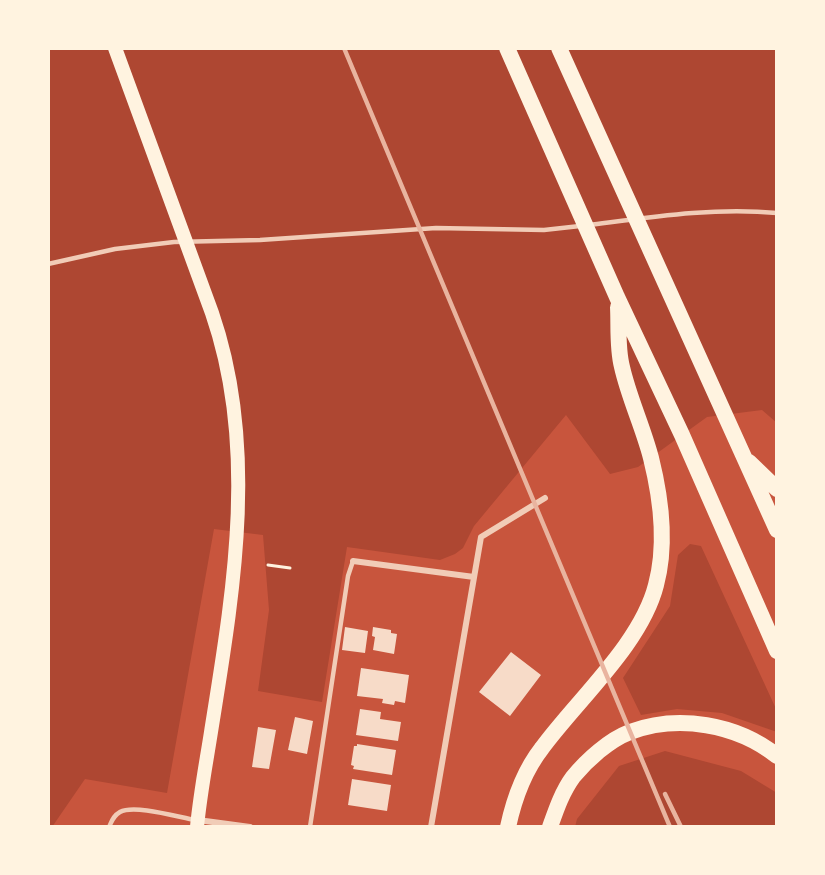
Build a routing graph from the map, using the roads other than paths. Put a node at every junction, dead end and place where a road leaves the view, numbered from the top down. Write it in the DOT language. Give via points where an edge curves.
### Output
graph roads {
  1 [pos="116,48"];
  2 [pos="507,48"];
  3 [pos="559,48"];
  4 [pos="777,213"];
  5 [pos="48,264"];
  6 [pos="617,297"];
  7 [pos="742,456"];
  8 [pos="777,489"];
  9 [pos="545,498"];
  10 [pos="777,530"];
  11 [pos="353,561"];
  12 [pos="474,577"];
  13 [pos="777,651"];
  14 [pos="777,756"];
  15 [pos="197,823"];
  16 [pos="109,827"];
  17 [pos="250,827"];
  18 [pos="310,827"];
  19 [pos="431,827"];
  20 [pos="508,827"];
  21 [pos="550,827"];
  1 -- 15 [label="main road" via="224,346 232,387 238,450 238,526"];
  2 -- 6 [label="highway"];
  3 -- 7 [label="highway"];
  4 -- 5 [label="lane" via="692,213 544,230 436,228 174,242"];
  6 -- 13 [label="highway"];
  6 -- 20 [label="highway" via="621,365 651,458 661,509 657,584 634,635 540,749 523,780"];
  7 -- 8 [label="highway"];
  7 -- 10 [label="highway"];
  9 -- 12 [label="street" via="481,537"];
  11 -- 12 [label="street"];
  11 -- 18 [label="lane"];
  12 -- 19 [label="street"];
  14 -- 21 [label="highway" via="764,746 712,726 664,723 629,732 608,744 573,778"];
  15 -- 16 [label="lane" via="128,810 113,817"];
  15 -- 17 [label="street"];
}
